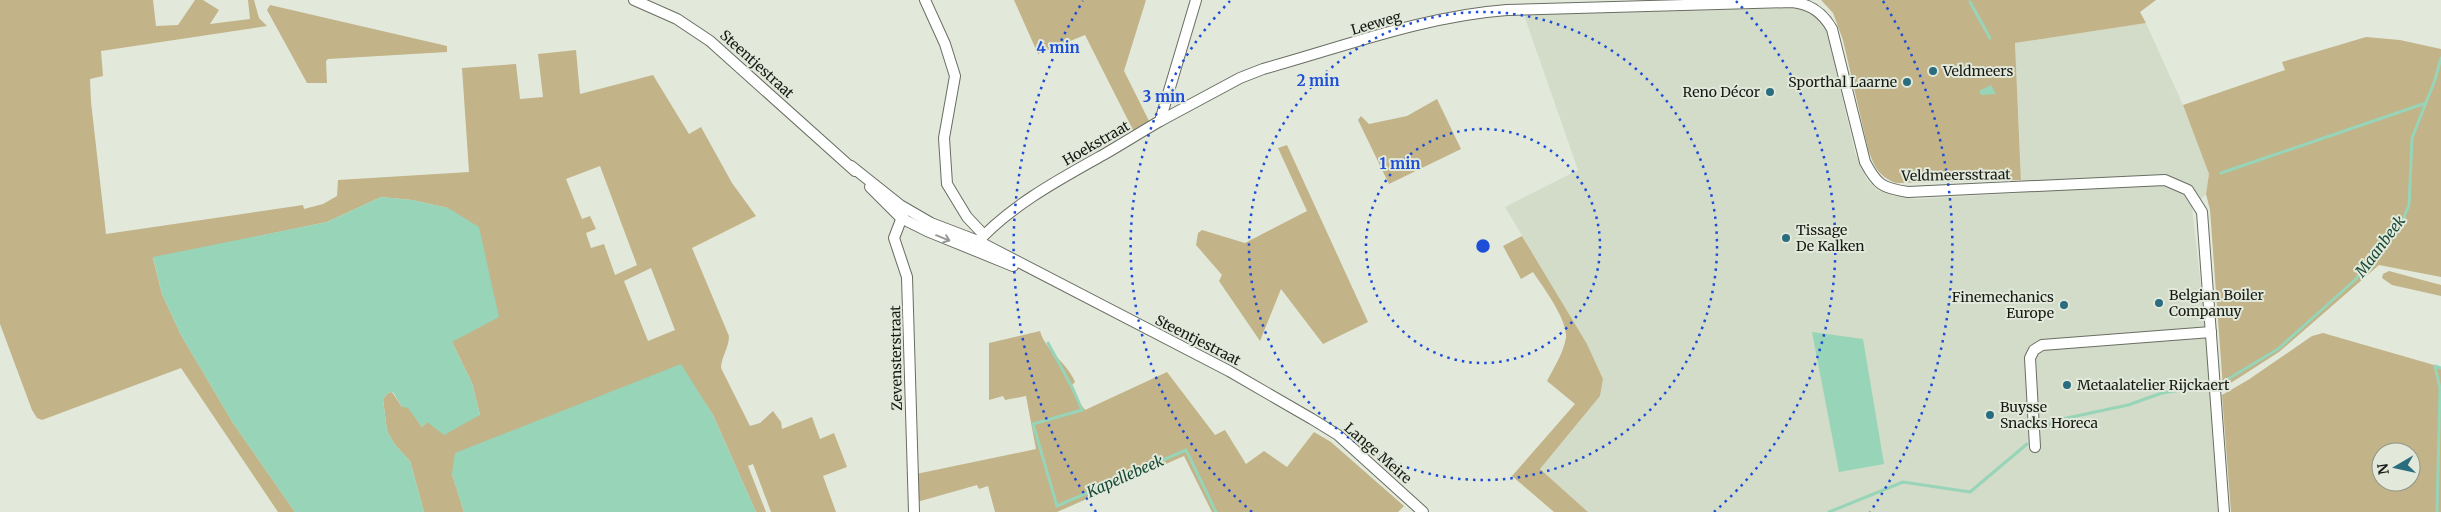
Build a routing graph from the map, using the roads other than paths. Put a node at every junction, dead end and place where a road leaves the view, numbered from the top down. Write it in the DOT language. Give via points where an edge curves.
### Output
graph roads {
  1 [pos="634,0"];
  2 [pos="925,0"];
  3 [pos="1196,0"];
  4 [pos="1704,5"];
  5 [pos="1160,121"];
  6 [pos="903,213"];
  7 [pos="978,242"];
  8 [pos="2211,332"];
  9 [pos="1312,419"];
  10 [pos="2036,446"];
  11 [pos="914,512"];
  12 [pos="1424,512"];
  13 [pos="2224,512"];
  1 -- 6 [label="street, Steentjestraat" via="677,19 710,41"];
  2 -- 7 [label="street" via="945,44 954,76 944,138 947,184"];
  3 -- 5 [label="street"];
  4 -- 5 [label="street, Leeweg" via="1507,10 1439,19 1263,69"];
  4 -- 8 [label="street, Veldmeersstraat" via="1804,3 1826,17 1832,29 1865,162 1874,180 1890,189 1908,192 2166,180 2188,190 2202,212"];
  5 -- 7 [label="street, Hoekstraat" via="1056,182"];
  6 -- 7 [label="street, Steentjestraat"];
  6 -- 11 [label="street, Zevensterstraat" via="894,238 907,277"];
  7 -- 9 [label="street, Steentjestraat" via="1229,371"];
  8 -- 10 [label="street" via="2042,345 2034,350 2030,358"];
  8 -- 13 [label="street, Veldmeersstraat"];
  9 -- 12 [label="street, Lange Meire" via="1338,435"];
}
